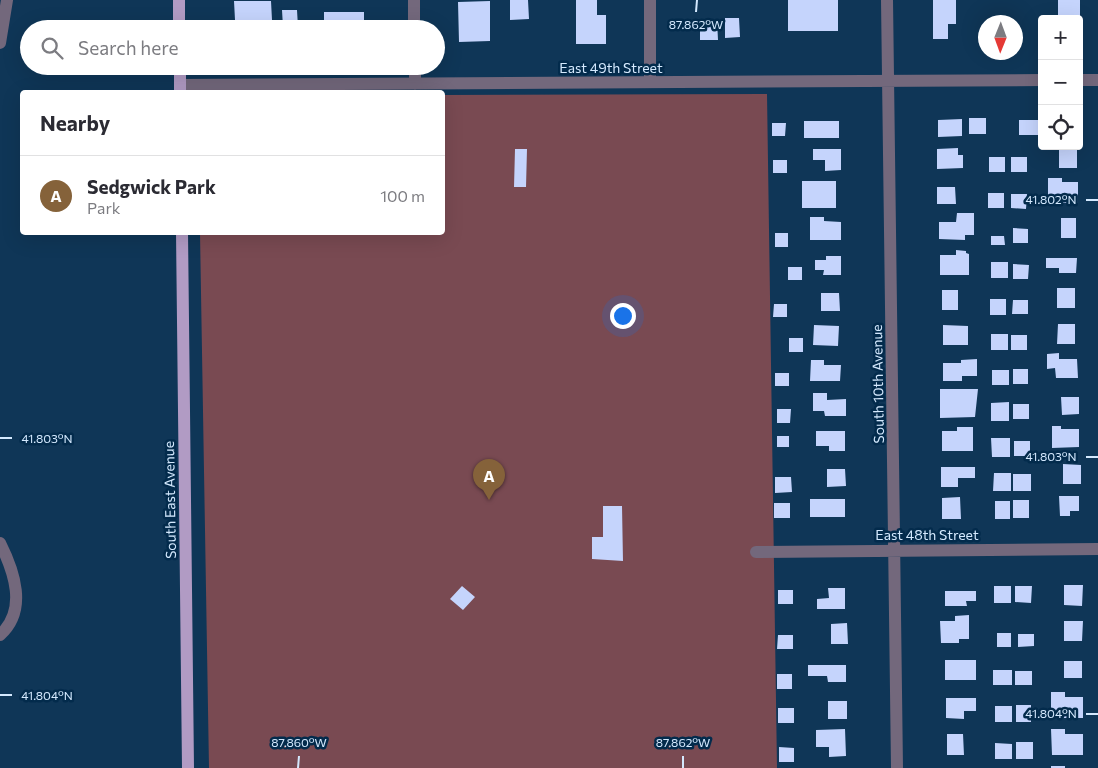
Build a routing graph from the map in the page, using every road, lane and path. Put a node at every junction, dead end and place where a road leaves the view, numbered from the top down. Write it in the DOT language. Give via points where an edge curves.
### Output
graph roads {
  1 [pos="7,0"];
  2 [pos="179,0"];
  3 [pos="414,0"];
  4 [pos="650,0"];
  5 [pos="887,0"];
  6 [pos="179,20"];
  7 [pos="414,20"];
  8 [pos="0,43"];
  9 [pos="180,75"];
  10 [pos="415,75"];
  11 [pos="1038,80"];
  12 [pos="1083,80"];
  13 [pos="1098,80"];
  14 [pos="888,81"];
  15 [pos="650,82"];
  16 [pos="415,84"];
  17 [pos="180,89"];
  18 [pos="182,235"];
  19 [pos="0,544"];
  20 [pos="1098,549"];
  21 [pos="895,550"];
  22 [pos="756,552"];
  23 [pos="0,635"];
  24 [pos="188,768"];
  25 [pos="897,768"];
  1 -- 8 [label="street"];
  2 -- 6 [label="main road"];
  3 -- 7 [label="street"];
  4 -- 15 [label="street"];
  5 -- 14 [label="street, South 10th Avenue"];
  9 -- 17 [label="main road"];
  10 -- 16 [label="street"];
  11 -- 14 [label="street, East 49th Street"];
  12 -- 13 [label="street"];
  14 -- 15 [label="street, East 49th Street"];
  14 -- 21 [label="street, South 10th Avenue"];
  15 -- 16 [label="street, East 49th Street"];
  16 -- 17 [label="street, East 49th Street"];
  18 -- 24 [label="main road, South East Avenue"];
  19 -- 23 [label="street" via="16,586 15,611"];
  20 -- 21 [label="street, East 48th Street"];
  21 -- 22 [label="street, East 48th Street"];
  21 -- 25 [label="street, South 10th Avenue"];
}
